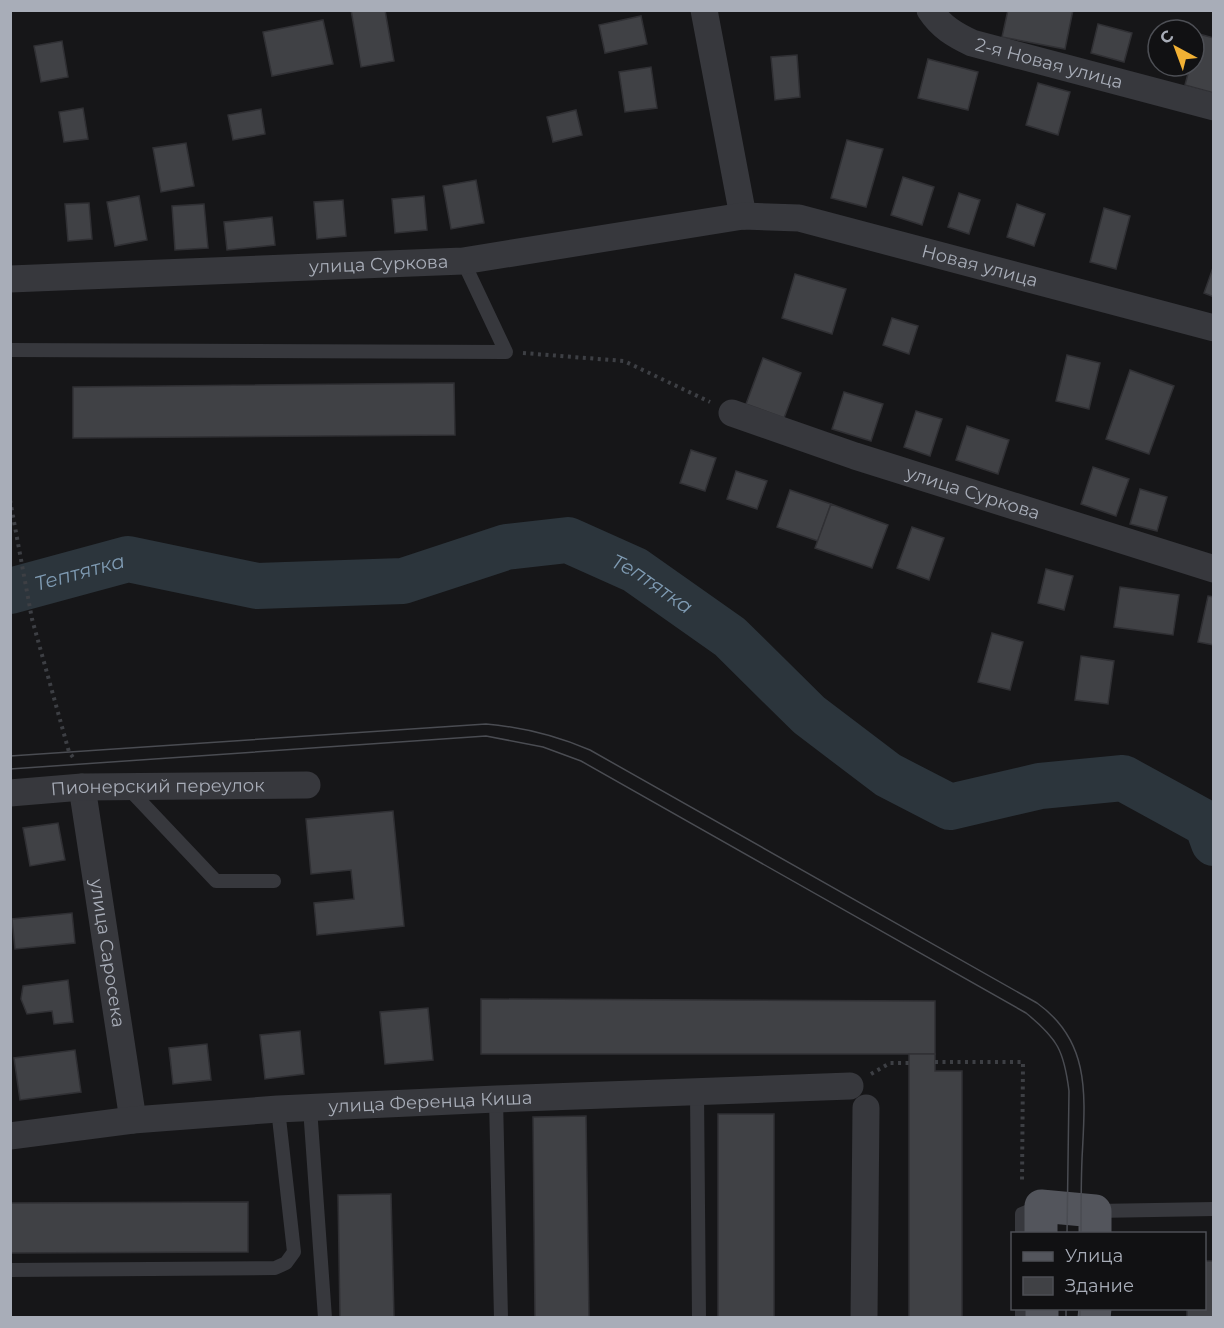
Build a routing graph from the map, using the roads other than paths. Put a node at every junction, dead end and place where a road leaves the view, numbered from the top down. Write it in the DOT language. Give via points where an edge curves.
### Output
graph roads {
  1 [pos="704,10"];
  2 [pos="930,10"];
  3 [pos="1214,107"];
  4 [pos="743,216"];
  5 [pos="463,261"];
  6 [pos="10,279"];
  7 [pos="1214,328"];
  8 [pos="10,350"];
  9 [pos="732,413"];
  10 [pos="1214,569"];
  11 [pos="307,786"];
  12 [pos="82,787"];
  13 [pos="126,787"];
  14 [pos="10,793"];
  15 [pos="274,881"];
  16 [pos="850,1086"];
  17 [pos="697,1093"];
  18 [pos="496,1099"];
  19 [pos="310,1108"];
  20 [pos="866,1108"];
  21 [pos="278,1109"];
  22 [pos="133,1120"];
  23 [pos="10,1136"];
  24 [pos="1214,1209"];
  25 [pos="1035,1218"];
  26 [pos="1095,1222"];
  27 [pos="1023,1232"];
  28 [pos="10,1270"];
  29 [pos="325,1317"];
  30 [pos="501,1317"];
  31 [pos="699,1317"];
  32 [pos="864,1317"];
  1 -- 4 [label="street"];
  2 -- 3 [label="street, 2-я Новая улица" via="949,32 972,43"];
  4 -- 5 [label="street, улица Суркова"];
  4 -- 7 [label="street, Новая улица" via="800,218"];
  5 -- 6 [label="street, улица Суркова"];
  5 -- 8 [label="lane" via="506,352"];
  9 -- 10 [label="street, улица Суркова" via="855,456"];
  11 -- 13 [label="street, Пионерский переулок"];
  12 -- 13 [label="street, Пионерский переулок"];
  12 -- 14 [label="street, Пионерский переулок"];
  12 -- 22 [label="street, улица Саросека"];
  13 -- 15 [label="lane" via="216,881"];
  16 -- 17 [label="street, улица Ференца Киша"];
  17 -- 18 [label="street, улица Ференца Киша"];
  17 -- 31 [label="lane"];
  18 -- 19 [label="street, улица Ференца Киша"];
  18 -- 30 [label="lane"];
  19 -- 21 [label="street, улица Ференца Киша"];
  19 -- 29 [label="lane"];
  20 -- 32 [label="street"];
  21 -- 22 [label="street, улица Ференца Киша"];
  21 -- 28 [label="lane" via="294,1252 286,1263 275,1268"];
  22 -- 23 [label="street, улица Ференца Киша"];
  24 -- 26 [label="lane"];
  25 -- 26 [label="main road"];
  25 -- 27 [label="lane"];
}
